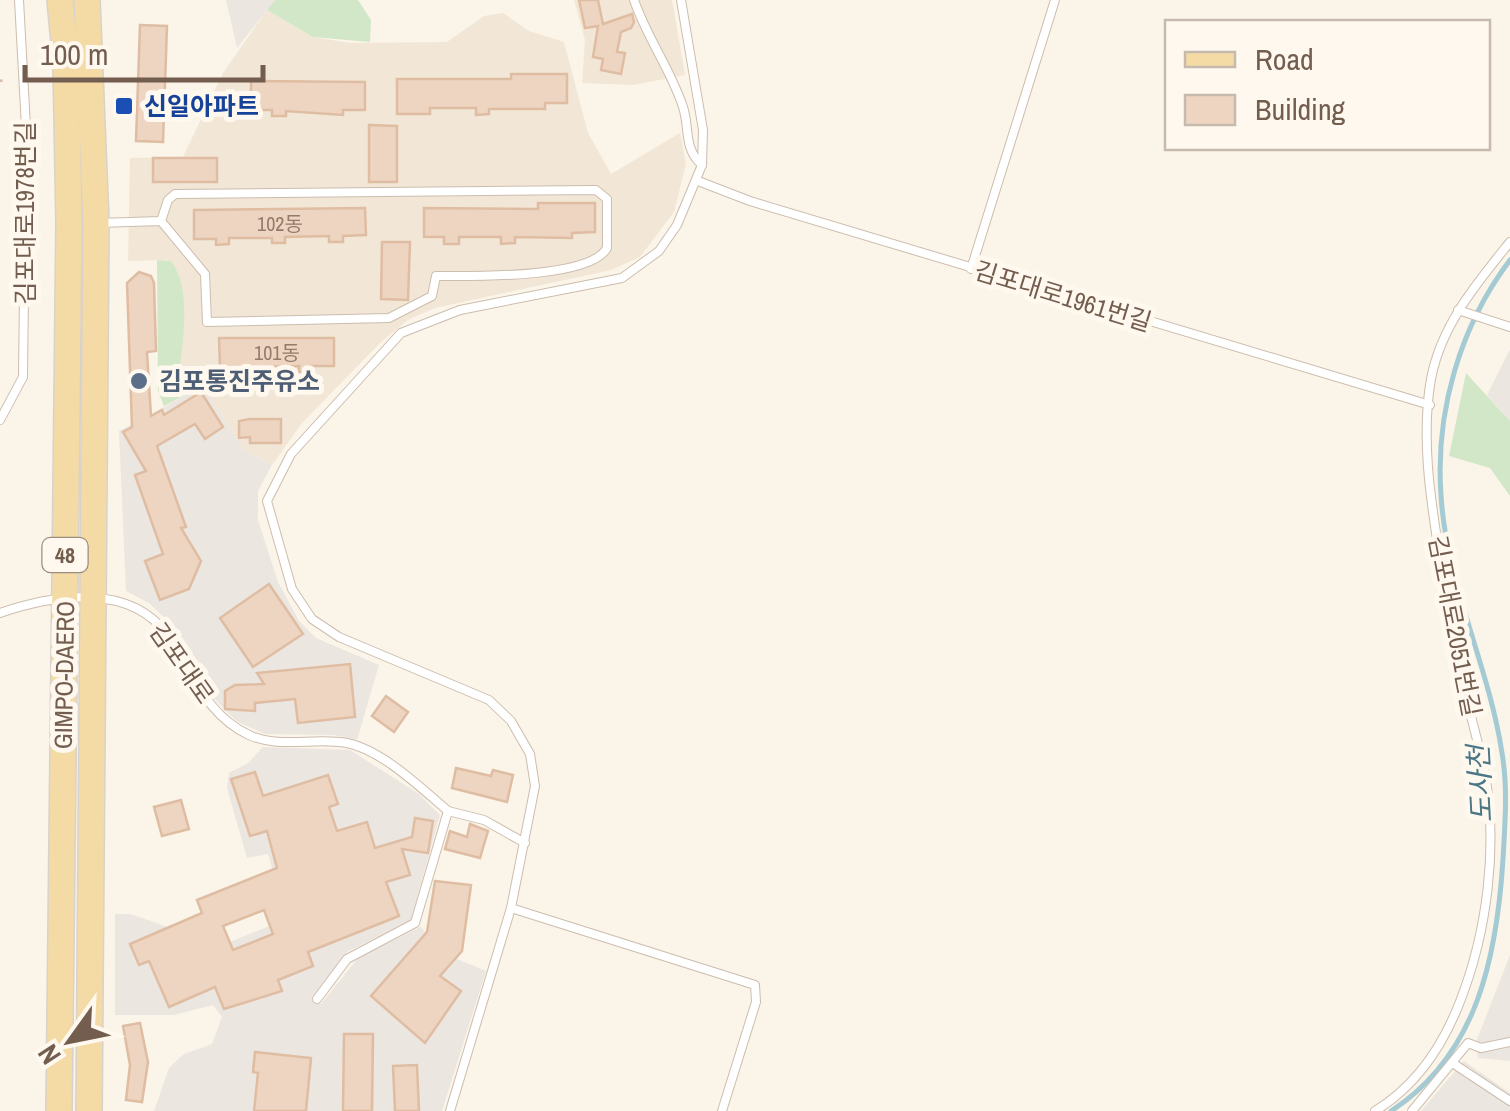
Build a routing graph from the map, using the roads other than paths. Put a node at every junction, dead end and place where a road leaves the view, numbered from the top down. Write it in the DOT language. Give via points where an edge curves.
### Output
graph roads {
  1 [pos="19,0"];
  2 [pos="60,0"];
  3 [pos="87,0"];
  4 [pos="634,0"];
  5 [pos="681,0"];
  6 [pos="1055,0"];
  7 [pos="702,165"];
  8 [pos="698,181"];
  9 [pos="162,221"];
  10 [pos="69,223"];
  11 [pos="96,223"];
  12 [pos="1510,242"];
  13 [pos="971,268"];
  14 [pos="1462,312"];
  15 [pos="1510,328"];
  16 [pos="1430,405"];
  17 [pos="0,420"];
  18 [pos="65,597"];
  19 [pos="94,598"];
  20 [pos="0,613"];
  21 [pos="448,810"];
  22 [pos="525,843"];
  23 [pos="511,908"];
  24 [pos="317,998"];
  25 [pos="1450,1032"];
  26 [pos="1466,1041"];
  27 [pos="1510,1042"];
  28 [pos="1454,1064"];
  29 [pos="1510,1101"];
  30 [pos="58,1111"];
  31 [pos="89,1111"];
  32 [pos="450,1111"];
  33 [pos="722,1111"];
  34 [pos="1375,1111"];
  35 [pos="1412,1111"];
  1 -- 17 [label="lane, 김포대로1978번길" via="26,127 23,377"];
  2 -- 10 [label="main road, GIMPO-DAERO / 48"];
  3 -- 11 [label="main road, GIMPO-DAERO / 48"];
  4 -- 7 [label="lane" via="683,106 691,152"];
  5 -- 7 [label="lane" via="703,130"];
  6 -- 13 [label="lane"];
  7 -- 8 [label="lane"];
  8 -- 13 [label="lane, 김포대로1961번길"];
  8 -- 22 [label="lane" via="668,240 630,274 460,310 401,333 291,454 267,501 292,589 312,619 489,700 511,721 534,770"];
  9 -- 9 [label="lane" via="175,194 596,190 607,199 608,248 599,258 531,274 436,276 432,296 394,317 207,322 204,274"];
  9 -- 11 [label="lane"];
  10 -- 11 [label="lane"];
  10 -- 18 [label="main road, GIMPO-DAERO / 48"];
  11 -- 19 [label="main road, GIMPO-DAERO / 48"];
  12 -- 14 [label="lane, 김포대로2051번길"];
  13 -- 16 [label="lane, 김포대로1961번길"];
  14 -- 15 [label="lane"];
  14 -- 16 [label="lane, 김포대로2051번길" via="1431,379"];
  16 -- 25 [label="lane, 김포대로2051번길" via="1429,496 1491,833 1477,946"];
  18 -- 19 [label="lane, 김포대로"];
  18 -- 20 [label="lane, 김포대로"];
  18 -- 30 [label="main road, GIMPO-DAERO / 48"];
  19 -- 21 [label="lane, 김포대로" via="152,618 202,694 235,728 270,741 355,746"];
  19 -- 31 [label="main road, GIMPO-DAERO / 48"];
  21 -- 22 [label="lane, 김포대로"];
  21 -- 24 [label="lane" via="415,923 347,959"];
  22 -- 23 [label="lane"];
  23 -- 32 [label="lane"];
  23 -- 33 [label="lane" via="755,986 756,1002"];
  25 -- 26 [label="lane"];
  25 -- 34 [label="lane, 김포대로2051번길" via="1403,1090"];
  26 -- 27 [label="lane" via="1481,1048"];
  26 -- 28 [label="lane"];
  28 -- 29 [label="lane"];
  28 -- 35 [label="lane"];
}
